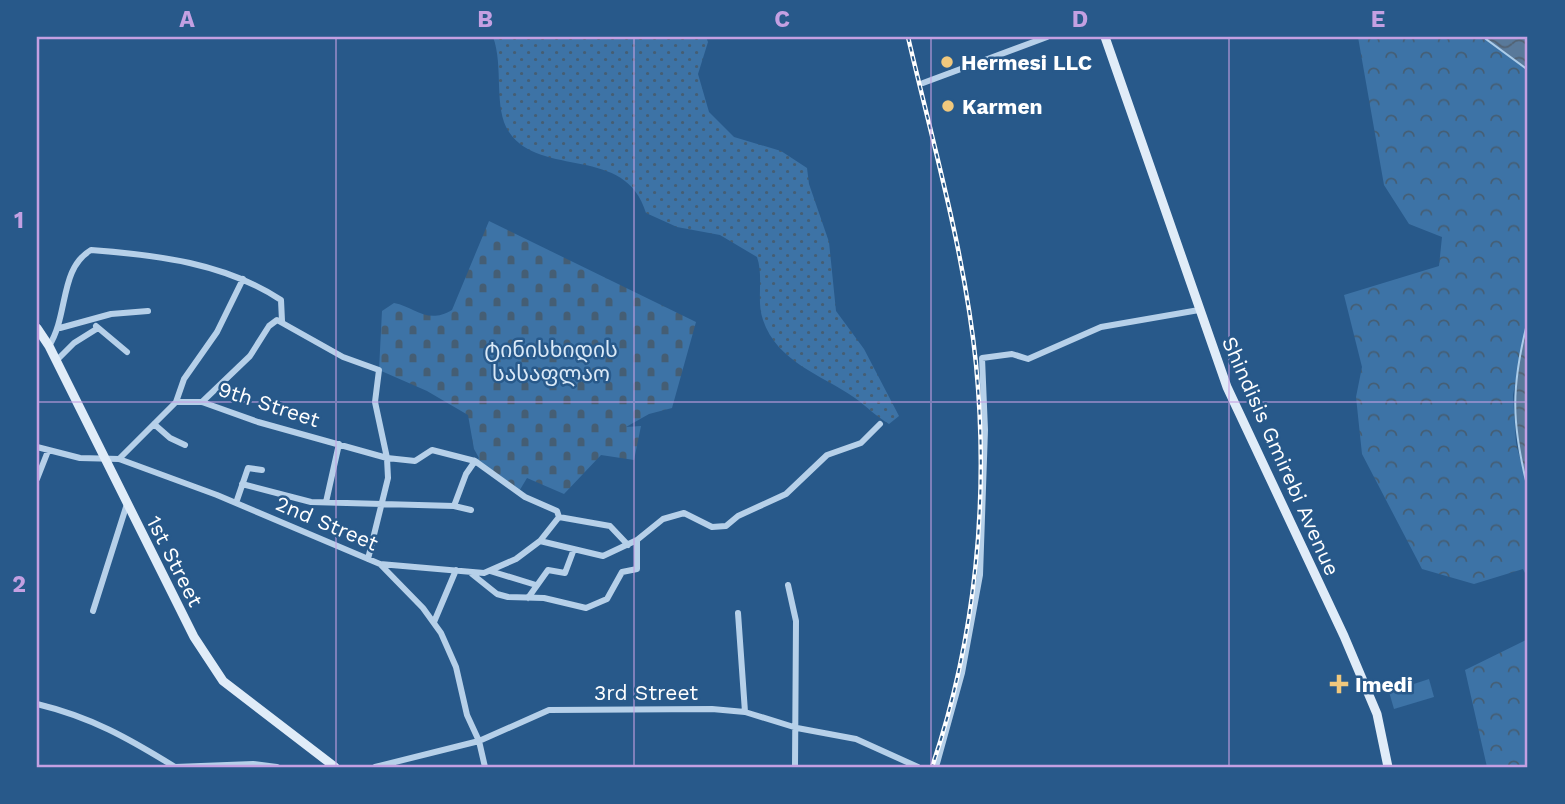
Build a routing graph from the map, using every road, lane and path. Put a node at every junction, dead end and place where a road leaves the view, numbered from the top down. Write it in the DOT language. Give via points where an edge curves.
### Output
graph roads {
  1 [pos="1047,37"];
  2 [pos="1105,37"];
  3 [pos="923,83"];
  4 [pos="243,279"];
  5 [pos="1199,310"];
  6 [pos="148,311"];
  7 [pos="90,320"];
  8 [pos="282,321"];
  9 [pos="37,328"];
  10 [pos="60,328"];
  11 [pos="98,328"];
  12 [pos="49,346"];
  13 [pos="127,352"];
  14 [pos="56,361"];
  15 [pos="176,402"];
  16 [pos="202,402"];
  17 [pos="154,424"];
  18 [pos="880,424"];
  19 [pos="339,444"];
  20 [pos="185,445"];
  21 [pos="37,447"];
  22 [pos="48,451"];
  23 [pos="387,457"];
  24 [pos="106,459"];
  25 [pos="118,459"];
  26 [pos="475,461"];
  27 [pos="262,470"];
  28 [pos="37,479"];
  29 [pos="242,484"];
  30 [pos="326,502"];
  31 [pos="236,503"];
  32 [pos="382,504"];
  33 [pos="127,505"];
  34 [pos="454,506"];
  35 [pos="471,510"];
  36 [pos="559,517"];
  37 [pos="637,540"];
  38 [pos="540,541"];
  39 [pos="628,545"];
  40 [pos="574,549"];
  41 [pos="368,559"];
  42 [pos="380,564"];
  43 [pos="456,570"];
  44 [pos="488,571"];
  45 [pos="472,574"];
  46 [pos="536,585"];
  47 [pos="788,585"];
  48 [pos="528,598"];
  49 [pos="93,611"];
  50 [pos="738,613"];
  51 [pos="434,622"];
  52 [pos="37,704"];
  53 [pos="745,712"];
  54 [pos="797,728"];
  55 [pos="479,741"];
  56 [pos="175,767"];
  57 [pos="277,767"];
  58 [pos="335,767"];
  59 [pos="375,767"];
  60 [pos="485,767"];
  61 [pos="795,767"];
  62 [pos="918,767"];
  63 [pos="936,767"];
  64 [pos="1388,767"];
  1 -- 3 [label="street"];
  2 -- 5 [label="main road, Shindisis Gmirebi Avenue"];
  4 -- 8 [label="street" via="281,300"];
  4 -- 10 [label="street" via="184,260 91,250 81,257 69,278"];
  4 -- 15 [label="street" via="217,332 184,379"];
  5 -- 63 [label="street" via="1101,327 1028,359 1012,354 982,358 985,430 979,575 962,673"];
  5 -- 64 [label="main road, Shindisis Gmirebi Avenue" via="1227,387 1377,714"];
  6 -- 7 [label="street"];
  7 -- 10 [label="street"];
  7 -- 11 [label="street"];
  8 -- 16 [label="street" via="273,321 250,356"];
  8 -- 23 [label="street" via="343,357 379,370 375,402"];
  9 -- 12 [label="main road, 1st Street"];
  10 -- 12 [label="street"];
  11 -- 13 [label="street"];
  11 -- 14 [label="street"];
  12 -- 14 [label="main road, 1st Street"];
  14 -- 24 [label="main road, 1st Street"];
  15 -- 16 [label="street, 9th Street"];
  15 -- 17 [label="street"];
  16 -- 19 [label="street, 9th Street"];
  17 -- 20 [label="street"];
  17 -- 25 [label="street"];
  18 -- 37 [label="street" via="861,443 827,455 786,494 726,526 712,527 684,513 663,519"];
  19 -- 23 [label="street, 9th Street"];
  19 -- 30 [label="street"];
  21 -- 22 [label="street, 2nd Street"];
  22 -- 24 [label="street, 2nd Street"];
  22 -- 28 [label="street"];
  23 -- 26 [label="street, 9th Street" via="415,461 432,450"];
  23 -- 32 [label="street"];
  24 -- 25 [label="street, 2nd Street"];
  24 -- 33 [label="main road, 1st Street"];
  25 -- 31 [label="street, 2nd Street"];
  26 -- 34 [label="street"];
  26 -- 36 [label="street" via="518,492 557,511"];
  27 -- 29 [label="street" via="248,468"];
  29 -- 30 [label="street"];
  29 -- 31 [label="street"];
  30 -- 32 [label="street"];
  31 -- 41 [label="street, 2nd Street"];
  32 -- 34 [label="street"];
  32 -- 41 [label="street"];
  33 -- 49 [label="street"];
  33 -- 58 [label="main road, 1st Street" via="194,637 223,681"];
  34 -- 35 [label="street"];
  36 -- 38 [label="street"];
  36 -- 39 [label="street" via="610,526"];
  37 -- 39 [label="street"];
  37 -- 48 [label="street" via="637,569 622,572 613,593 601,604 586,608"];
  38 -- 40 [label="street"];
  38 -- 44 [label="street" via="516,559"];
  39 -- 40 [label="street" via="603,556"];
  40 -- 46 [label="street" via="565,573 548,570"];
  41 -- 42 [label="street, 2nd Street"];
  42 -- 43 [label="street"];
  42 -- 51 [label="street, 2nd Street"];
  43 -- 45 [label="street"];
  43 -- 51 [label="street"];
  44 -- 45 [label="street"];
  44 -- 46 [label="street"];
  45 -- 48 [label="street" via="497,594"];
  46 -- 48 [label="street"];
  47 -- 54 [label="street" via="796,621"];
  50 -- 53 [label="street"];
  51 -- 55 [label="street, 2nd Street" via="456,667 467,715"];
  52 -- 56 [label="street" via="112,729"];
  53 -- 54 [label="street, 3rd Street"];
  53 -- 55 [label="street, 3rd Street" via="549,710"];
  54 -- 61 [label="street"];
  54 -- 62 [label="street, 3rd Street" via="856,739"];
  55 -- 59 [label="street, 3rd Street"];
  55 -- 60 [label="street, 2nd Street"];
  56 -- 57 [label="street"];
}
